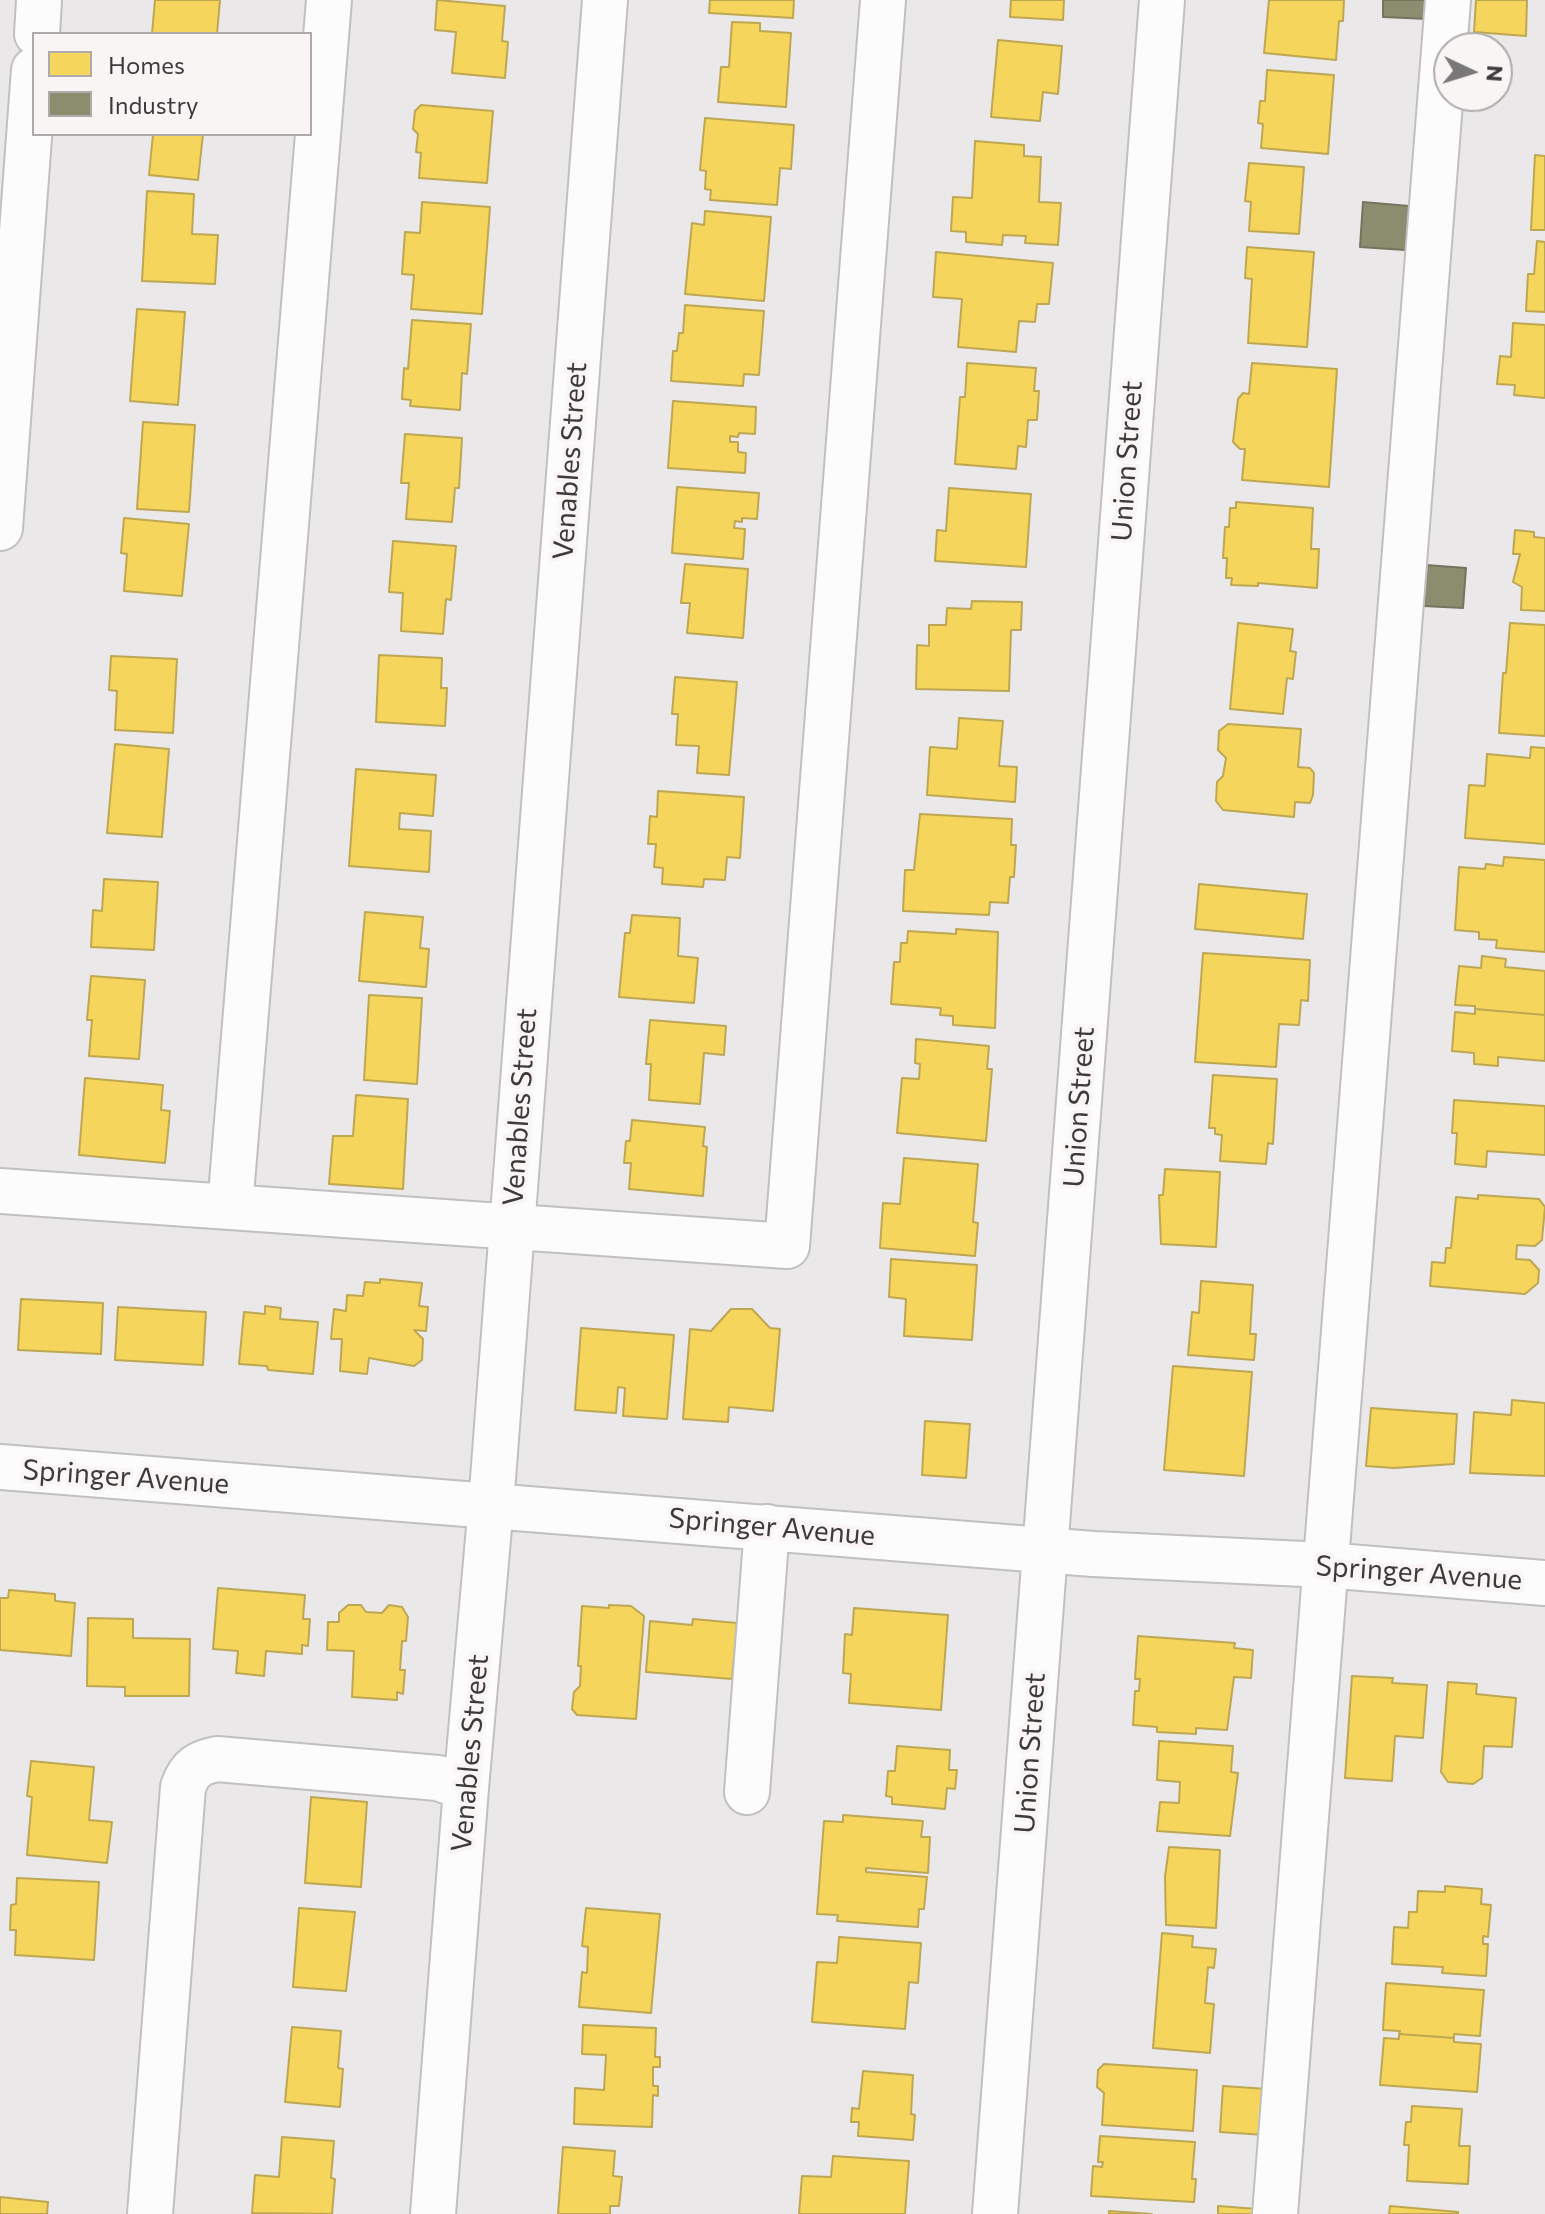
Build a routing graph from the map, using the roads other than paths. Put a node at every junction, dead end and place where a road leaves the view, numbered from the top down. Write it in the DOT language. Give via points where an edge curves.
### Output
graph roads {
  1 [pos="39,0"];
  2 [pos="329,0"];
  3 [pos="605,0"];
  4 [pos="883,0"];
  5 [pos="1162,0"];
  6 [pos="1448,0"];
  7 [pos="37,32"];
  8 [pos="32,97"];
  9 [pos="0,528"];
  10 [pos="0,1191"];
  11 [pos="230,1207"];
  12 [pos="511,1226"];
  13 [pos="0,1467"];
  14 [pos="491,1505"];
  15 [pos="767,1527"];
  16 [pos="1045,1549"];
  17 [pos="1325,1565"];
  18 [pos="1545,1583"];
  19 [pos="466,1788"];
  20 [pos="747,1792"];
  21 [pos="150,2214"];
  22 [pos="433,2214"];
  23 [pos="995,2214"];
  24 [pos="1275,2214"];
  1 -- 7 [label="street"];
  2 -- 11 [label="street"];
  3 -- 12 [label="street, Venables Street"];
  4 -- 12 [label="street" via="787,1246"];
  5 -- 16 [label="street, Union Street"];
  6 -- 17 [label="street"];
  8 -- 9 [label="street"];
  10 -- 11 [label="street"];
  11 -- 12 [label="street"];
  12 -- 14 [label="street, Venables Street"];
  13 -- 14 [label="street, Springer Avenue"];
  14 -- 15 [label="street, Springer Avenue"];
  14 -- 19 [label="street, Venables Street"];
  15 -- 16 [label="street, Springer Avenue"];
  15 -- 20 [label="street"];
  16 -- 17 [label="street, Springer Avenue"];
  16 -- 23 [label="street, Union Street"];
  17 -- 18 [label="street, Springer Avenue"];
  17 -- 24 [label="street"];
  19 -- 21 [label="street" via="438,1778 217,1759 189,1771 183,1787"];
  19 -- 22 [label="street, Venables Street"];
}
